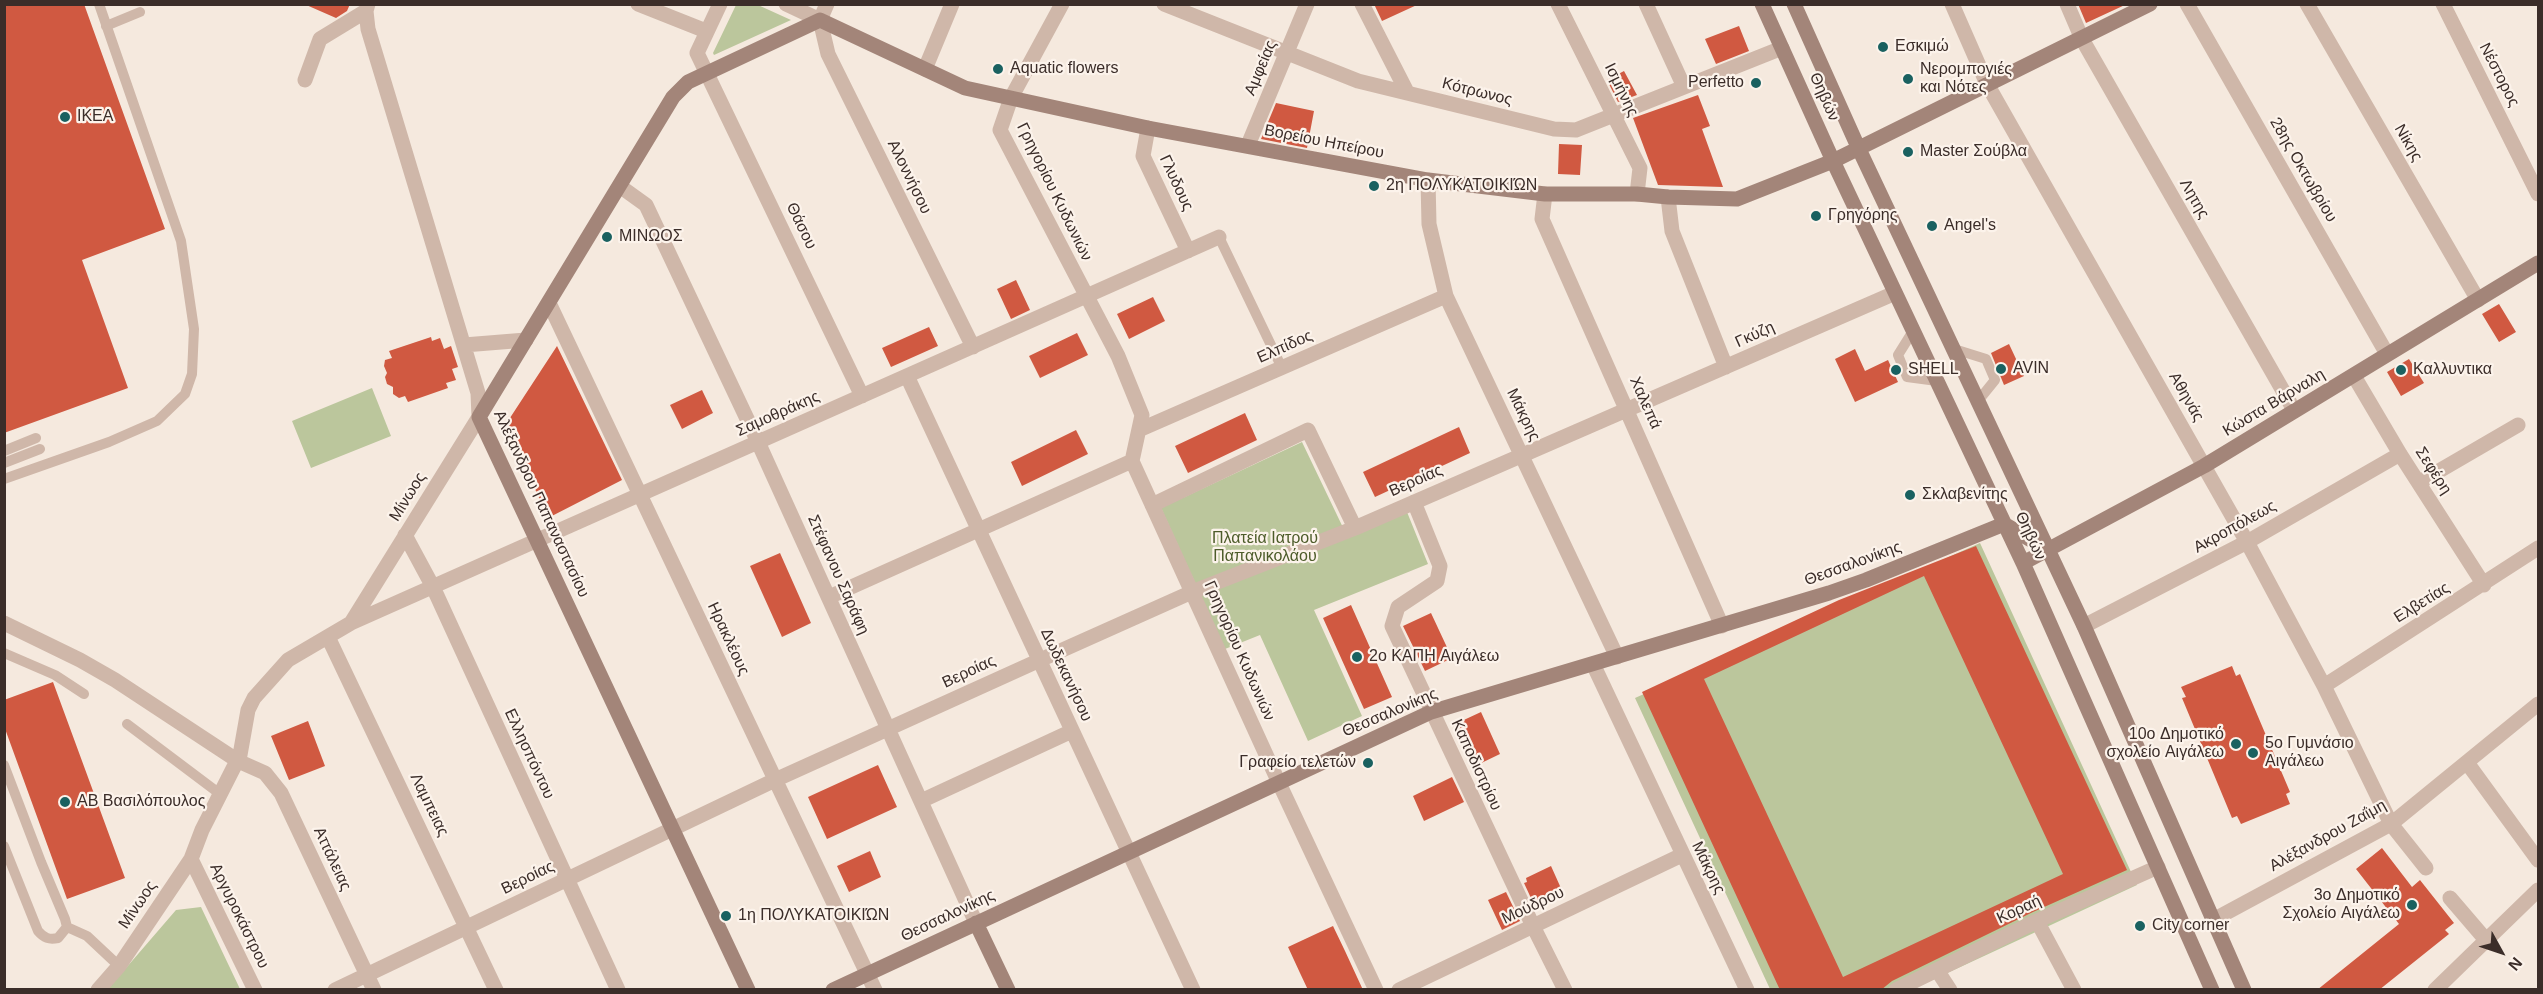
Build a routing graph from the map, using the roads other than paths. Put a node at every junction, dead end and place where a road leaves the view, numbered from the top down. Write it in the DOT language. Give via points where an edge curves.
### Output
graph roads {
  1 [pos="99,4"];
  2 [pos="638,4"];
  3 [pos="720,4"];
  4 [pos="786,4"];
  5 [pos="827,4"];
  6 [pos="952,4"];
  7 [pos="1062,4"];
  8 [pos="1164,4"];
  9 [pos="1307,4"];
  10 [pos="1362,4"];
  11 [pos="1558,4"];
  12 [pos="1646,4"];
  13 [pos="1762,4"];
  14 [pos="1794,4"];
  15 [pos="1952,4"];
  16 [pos="2067,4"];
  17 [pos="2150,4"];
  18 [pos="2187,4"];
  19 [pos="2307,4"];
  20 [pos="2443,4"];
  21 [pos="367,8"];
  22 [pos="140,12"];
  23 [pos="820,20"];
  24 [pos="106,26"];
  25 [pos="706,31"];
  26 [pos="2082,39"];
  27 [pos="1782,48"];
  28 [pos="1286,54"];
  29 [pos="925,69"];
  30 [pos="707,71"];
  31 [pos="305,80"];
  32 [pos="1986,84"];
  33 [pos="1684,87"];
  34 [pos="1407,92"];
  35 [pos="1011,98"];
  36 [pos="1614,116"];
  37 [pos="1149,128"];
  38 [pos="1248,145"];
  39 [pos="1858,147"];
  40 [pos="1833,161"];
  41 [pos="1428,180"];
  42 [pos="621,187"];
  43 [pos="1545,194"];
  44 [pos="1636,194"];
  45 [pos="2538,194"];
  46 [pos="1668,197"];
  47 [pos="1219,237"];
  48 [pos="1188,251"];
  49 [pos="2538,263"];
  50 [pos="1895,293"];
  51 [pos="1086,296"];
  52 [pos="1446,296"];
  53 [pos="2478,300"];
  54 [pos="549,303"];
  55 [pos="1913,331"];
  56 [pos="526,340"];
  57 [pos="464,345"];
  58 [pos="972,347"];
  59 [pos="1954,349"];
  60 [pos="2387,354"];
  61 [pos="1726,367"];
  62 [pos="1282,368"];
  63 [pos="2354,375"];
  64 [pos="907,376"];
  65 [pos="1937,381"];
  66 [pos="862,396"];
  67 [pos="1978,401"];
  68 [pos="1628,410"];
  69 [pos="2294,410"];
  70 [pos="479,417"];
  71 [pos="2518,425"];
  72 [pos="1139,430"];
  73 [pos="36,438"];
  74 [pos="758,442"];
  75 [pos="4,450"];
  76 [pos="40,450"];
  77 [pos="1522,454"];
  78 [pos="2400,454"];
  79 [pos="1132,461"];
  80 [pos="4,463"];
  81 [pos="2204,466"];
  82 [pos="4,479"];
  83 [pos="2420,482"];
  84 [pos="640,495"];
  85 [pos="1414,502"];
  86 [pos="1152,505"];
  87 [pos="2004,524"];
  88 [pos="1355,528"];
  89 [pos="979,530"];
  90 [pos="405,536"];
  91 [pos="537,541"];
  92 [pos="2247,542"];
  93 [pos="2538,548"];
  94 [pos="2048,549"];
  95 [pos="2023,563"];
  96 [pos="2484,585"];
  97 [pos="433,587"];
  98 [pos="1192,592"];
  99 [pos="829,597"];
  100 [pos="4,623"];
  101 [pos="351,623"];
  102 [pos="1722,626"];
  103 [pos="2084,626"];
  104 [pos="328,637"];
  105 [pos="4,653"];
  106 [pos="1617,657"];
  107 [pos="1040,660"];
  108 [pos="1593,664"];
  109 [pos="2324,686"];
  110 [pos="84,694"];
  111 [pos="2538,704"];
  112 [pos="1431,712"];
  113 [pos="127,724"];
  114 [pos="888,729"];
  115 [pos="1072,731"];
  116 [pos="238,761"];
  117 [pos="2468,764"];
  118 [pos="4,765"];
  119 [pos="775,780"];
  120 [pos="1279,783"];
  121 [pos="220,794"];
  122 [pos="921,801"];
  123 [pos="2391,824"];
  124 [pos="672,828"];
  125 [pos="4,846"];
  126 [pos="1129,852"];
  127 [pos="1682,855"];
  128 [pos="191,859"];
  129 [pos="2538,860"];
  130 [pos="2158,867"];
  131 [pos="2426,868"];
  132 [pos="567,879"];
  133 [pos="2538,890"];
  134 [pos="2450,898"];
  135 [pos="2212,920"];
  136 [pos="2037,921"];
  137 [pos="976,923"];
  138 [pos="1533,926"];
  139 [pos="67,927"];
  140 [pos="468,927"];
  141 [pos="2486,940"];
  142 [pos="119,966"];
  143 [pos="1937,970"];
  144 [pos="867,974"];
  145 [pos="367,975"];
  146 [pos="98,990"];
  147 [pos="255,990"];
  148 [pos="335,990"];
  149 [pos="374,990"];
  150 [pos="496,990"];
  151 [pos="618,990"];
  152 [pos="748,990"];
  153 [pos="833,990"];
  154 [pos="874,990"];
  155 [pos="1008,990"];
  156 [pos="1193,990"];
  157 [pos="1376,990"];
  158 [pos="1399,990"];
  159 [pos="1565,990"];
  160 [pos="1747,990"];
  161 [pos="1896,990"];
  162 [pos="1950,990"];
  163 [pos="2074,990"];
  164 [pos="2212,990"];
  165 [pos="2244,990"];
  166 [pos="2435,990"];
  1 -- 24 [label="lane"];
  2 -- 25 [label="street"];
  3 -- 25 [label="street"];
  4 -- 23 [label="street, Βορείου Ηπείρου"];
  5 -- 23 [label="street"];
  6 -- 29 [label="street"];
  7 -- 35 [label="street, Γρηγορίου Κυδωνιών"];
  8 -- 28 [label="street, Κότρωνος"];
  9 -- 28 [label="street, Αμφείας"];
  10 -- 34 [label="street"];
  11 -- 36 [label="street, Ισμήνης"];
  12 -- 33 [label="street"];
  13 -- 27 [label="street, Θηβών"];
  14 -- 39 [label="street, Θηβών"];
  15 -- 32 [label="street, Αθηνάς"];
  16 -- 26 [label="street, Λητης"];
  17 -- 26 [label="street, Βορείου Ηπείρου"];
  18 -- 60 [label="street, 28ης Οκτωβρίου"];
  19 -- 53 [label="street, Νίκης"];
  20 -- 45 [label="street, Νέστορος"];
  21 -- 31 [label="street" via="320,39"];
  21 -- 57 [label="street, Αλέξανδρου Παπαναστασίου" via="368,29"];
  22 -- 24 [label="lane"];
  23 -- 29 [label="street, Βορείου Ηπείρου"];
  23 -- 30 [label="street"];
  23 -- 58 [label="street, Αλοννήσου" via="828,54"];
  24 -- 82 [label="lane" via="181,242 194,329 192,374 186,394 156,421"];
  25 -- 30 [label="street" via="697,53"];
  26 -- 32 [label="street, Βορείου Ηπείρου"];
  26 -- 69 [label="street, Λητης"];
  27 -- 33 [label="street, Κότρωνος"];
  27 -- 40 [label="street, Θηβών"];
  28 -- 34 [label="street, Κότρωνος" via="1358,81"];
  28 -- 38 [label="street, Αμφείας"];
  29 -- 35 [label="street, Βορείου Ηπείρου" via="965,88"];
  30 -- 42 [label="street, Μίνωος" via="673,97"];
  30 -- 66 [label="street, Θάσου"];
  32 -- 39 [label="street, Βορείου Ηπείρου"];
  32 -- 81 [label="street, Αθηνάς"];
  33 -- 36 [label="street, Κότρωνος"];
  34 -- 36 [label="street, Κότρωνος" via="1554,129 1576,130"];
  35 -- 37 [label="street, Βορείου Ηπείρου"];
  35 -- 51 [label="street, Γρηγορίου Κυδωνιών" via="1000,130"];
  36 -- 44 [label="street, Ισμήνης" via="1640,168"];
  37 -- 38 [label="street, Βορείου Ηπείρου"];
  37 -- 48 [label="street, Γλυδους" via="1143,156"];
  38 -- 41 [label="street, Βορείου Ηπείρου"];
  39 -- 40 [label="street, Βορείου Ηπείρου"];
  39 -- 59 [label="street, Θηβών"];
  40 -- 46 [label="street, Βορείου Ηπείρου" via="1737,199"];
  40 -- 50 [label="street, Θηβών"];
  41 -- 43 [label="street, Βορείου Ηπείρου"];
  41 -- 52 [label="street, Μάκρης" via="1429,224"];
  42 -- 54 [label="street, Μίνωος"];
  42 -- 74 [label="street, Στέφανου Σαράφη" via="646,205"];
  43 -- 44 [label="street, Βορείου Ηπείρου"];
  43 -- 68 [label="street, Χαλεπά" via="1542,219"];
  44 -- 46 [label="street, Βορείου Ηπείρου"];
  46 -- 61 [label="street" via="1672,231"];
  47 -- 48 [label="street, Σαμοθράκης"];
  47 -- 62 [label="lane"];
  48 -- 51 [label="street, Σαμοθράκης"];
  49 -- 53 [label="street, Κώστα Βάρναλη"];
  50 -- 55 [label="street, Θηβών"];
  50 -- 61 [label="street, Γκύζη"];
  51 -- 58 [label="street, Σαμοθράκης"];
  51 -- 72 [label="street, Γρηγορίου Κυδωνιών" via="1118,356 1142,415"];
  52 -- 62 [label="street, Ελπίδος"];
  52 -- 77 [label="street, Μάκρης"];
  53 -- 60 [label="street, Κώστα Βάρναλη"];
  54 -- 56 [label="street, Μίνωος"];
  54 -- 84 [label="street, Ηρακλέους"];
  55 -- 65 [label="street, Θηβών"];
  55 -- 65 [label="lane" via="1898,355 1907,377"];
  56 -- 57 [label="street"];
  56 -- 70 [label="street, Μίνωος"];
  57 -- 70 [label="street, Αλέξανδρου Παπαναστασίου" via="478,393"];
  58 -- 64 [label="street, Σαμοθράκης"];
  59 -- 67 [label="street, Θηβών"];
  59 -- 67 [label="lane" via="1986,359 1995,380"];
  60 -- 63 [label="street, Κώστα Βάρναλη"];
  61 -- 68 [label="street, Γκύζη"];
  62 -- 72 [label="street, Ελπίδος"];
  63 -- 69 [label="street, Κώστα Βάρναλη"];
  63 -- 78 [label="street, Σεφέρη"];
  64 -- 66 [label="street, Σαμοθράκης"];
  64 -- 89 [label="street, Δωδεκανήσου"];
  65 -- 87 [label="street, Θηβών"];
  66 -- 74 [label="street, Σαμοθράκης"];
  67 -- 94 [label="street, Θηβών"];
  68 -- 77 [label="street, Βεροίας"];
  68 -- 102 [label="street, Χαλεπά"];
  69 -- 81 [label="street, Κώστα Βάρναλη"];
  70 -- 90 [label="street, Μίνωος"];
  70 -- 91 [label="street, Αλέξανδρου Παπαναστασίου"];
  71 -- 83 [label="street"];
  72 -- 79 [label="street, Γρηγορίου Κυδωνιών"];
  73 -- 75 [label="lane"];
  74 -- 84 [label="street, Σαμοθράκης"];
  74 -- 99 [label="street, Στέφανου Σαράφη"];
  76 -- 80 [label="lane"];
  77 -- 85 [label="street, Βεροίας"];
  77 -- 106 [label="street, Μάκρης"];
  78 -- 83 [label="street, Σεφέρη"];
  78 -- 92 [label="street, Ακροπόλεως"];
  79 -- 86 [label="street, Γρηγορίου Κυδωνιών"];
  79 -- 89 [label="street"];
  81 -- 92 [label="street, Αθηνάς"];
  81 -- 94 [label="street, Κώστα Βάρναλη"];
  83 -- 96 [label="street, Σεφέρη"];
  84 -- 91 [label="street, Σαμοθράκης"];
  84 -- 119 [label="street, Ηρακλέους"];
  85 -- 88 [label="street, Βεροίας"];
  85 -- 112 [label="street, Καποδιστρίου" via="1440,566 1437,581 1398,607 1392,626"];
  86 -- 88 [label="street" via="1308,429"];
  86 -- 98 [label="street, Γρηγορίου Κυδωνιών"];
  87 -- 94 [label="street"];
  87 -- 95 [label="street, Θηβών"];
  87 -- 102 [label="street, Θεσσαλονίκης" via="1866,580"];
  88 -- 98 [label="street, Βεροίας"];
  89 -- 99 [label="street"];
  89 -- 107 [label="street, Δωδεκανήσου"];
  90 -- 97 [label="street, Ελλησπόντου"];
  90 -- 101 [label="street, Μίνωος"];
  91 -- 97 [label="street, Σαμοθράκης"];
  91 -- 124 [label="street, Αλέξανδρου Παπαναστασίου"];
  92 -- 103 [label="street, Ακροπόλεως"];
  92 -- 109 [label="street, Αθηνάς"];
  93 -- 96 [label="street, Ελβετίας"];
  94 -- 95 [label="street, Κώστα Βάρναλη"];
  94 -- 103 [label="street, Θηβών"];
  95 -- 130 [label="street, Θηβών"];
  96 -- 109 [label="street, Ελβετίας"];
  97 -- 101 [label="street, Σαμοθράκης"];
  97 -- 132 [label="street, Ελλησπόντου"];
  98 -- 107 [label="street, Βεροίας"];
  98 -- 120 [label="street, Γρηγορίου Κυδωνιών"];
  99 -- 114 [label="street, Στέφανου Σαράφη"];
  100 -- 116 [label="street, Αττάλειας" via="115,680"];
  101 -- 104 [label="street, Μίνωος"];
  102 -- 106 [label="street, Θεσσαλονίκης"];
  103 -- 135 [label="street, Θηβών"];
  104 -- 116 [label="street, Μίνωος" via="288,660 260,689 248,710"];
  104 -- 140 [label="street, Λαμπειας"];
  105 -- 110 [label="lane" via="55,675"];
  106 -- 108 [label="street, Θεσσαλονίκης"];
  107 -- 114 [label="street, Βεροίας"];
  107 -- 115 [label="street, Δωδεκανήσου"];
  108 -- 112 [label="street, Θεσσαλονίκης"];
  108 -- 127 [label="street, Μάκρης"];
  109 -- 123 [label="street, Αθηνάς"];
  111 -- 117 [label="street, Αλέξανδρου Ζαΐμη"];
  112 -- 120 [label="street, Θεσσαλονίκης"];
  112 -- 138 [label="street, Καποδιστρίου"];
  113 -- 121 [label="lane"];
  114 -- 119 [label="street, Βεροίας"];
  114 -- 122 [label="street, Στέφανου Σαράφη"];
  115 -- 122 [label="street"];
  115 -- 126 [label="street, Δωδεκανήσου"];
  116 -- 121 [label="street, Μίνωος"];
  116 -- 145 [label="street, Αττάλειας" via="265,773 281,793"];
  117 -- 123 [label="street, Αλέξανδρου Ζαΐμη"];
  117 -- 129 [label="street"];
  118 -- 139 [label="lane"];
  119 -- 124 [label="street, Βεροίας"];
  119 -- 144 [label="street, Ηρακλέους"];
  120 -- 126 [label="street, Θεσσαλονίκης"];
  120 -- 157 [label="street, Γρηγορίου Κυδωνιών"];
  121 -- 128 [label="street, Μίνωος"];
  122 -- 137 [label="street, Στέφανου Σαράφη"];
  123 -- 131 [label="street, Αθηνάς"];
  123 -- 135 [label="street, Αλέξανδρου Ζαΐμη"];
  124 -- 132 [label="street, Βεροίας"];
  124 -- 152 [label="street, Αλέξανδρου Παπαναστασίου"];
  125 -- 139 [label="lane" via="38,931 51,940"];
  126 -- 137 [label="street, Θεσσαλονίκης"];
  126 -- 156 [label="street, Δωδεκανήσου"];
  127 -- 138 [label="street, Μούδρου"];
  127 -- 160 [label="street, Μάκρης"];
  128 -- 142 [label="street, Μίνωος"];
  128 -- 147 [label="street, Αργυροκάστρου"];
  130 -- 136 [label="street, Κοραή"];
  130 -- 164 [label="street, Θηβών"];
  132 -- 140 [label="street, Βεροίας"];
  132 -- 151 [label="street, Ελλησπόντου"];
  133 -- 141 [label="street"];
  134 -- 141 [label="street"];
  135 -- 165 [label="street, Θηβών"];
  136 -- 143 [label="street, Κοραή"];
  136 -- 163 [label="street"];
  137 -- 144 [label="street, Θεσσαλονίκης"];
  137 -- 155 [label="street, Στέφανου Σαράφη"];
  138 -- 158 [label="street, Μούδρου"];
  138 -- 159 [label="street, Καποδιστρίου"];
  139 -- 142 [label="lane" via="87,936"];
  140 -- 145 [label="street, Βεροίας"];
  140 -- 150 [label="street, Λαμπειας"];
  141 -- 166 [label="street"];
  142 -- 146 [label="street, Μίνωος"];
  143 -- 161 [label="street, Κοραή"];
  143 -- 162 [label="street"];
  144 -- 153 [label="street, Θεσσαλονίκης"];
  144 -- 154 [label="street, Ηρακλέους"];
  145 -- 148 [label="street, Βεροίας"];
  145 -- 149 [label="street, Αττάλειας"];
}
